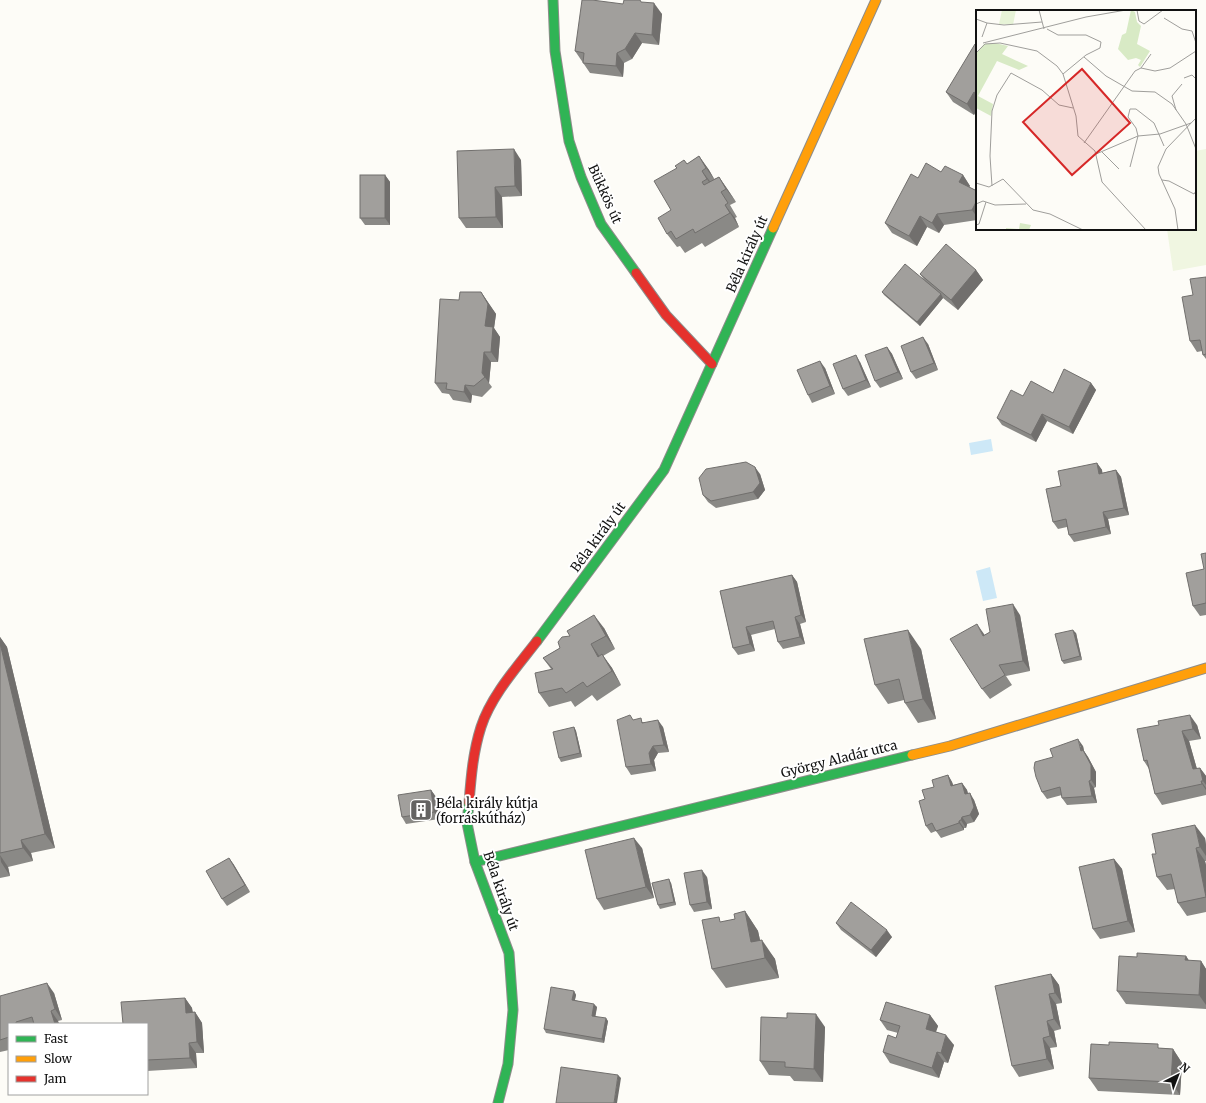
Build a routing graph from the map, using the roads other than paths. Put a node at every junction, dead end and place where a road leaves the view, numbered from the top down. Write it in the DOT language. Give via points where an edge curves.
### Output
graph roads {
  1 [pos="553,0"];
  2 [pos="876,0"];
  3 [pos="712,364"];
  4 [pos="1206,668"];
  5 [pos="475,862"];
  6 [pos="498,1103"];
  1 -- 3 [label="street, Bükkös út" via="555,51 569,141 598,217 666,315"];
  2 -- 3 [label="street, Béla király út"];
  3 -- 5 [label="street, Béla király út" via="664,470 501,687 481,726 473,758 467,823"];
  4 -- 5 [label="street, György Aladár utca" via="950,746"];
  5 -- 6 [label="street, Béla király út" via="509,953 513,1010 508,1064"];
}
